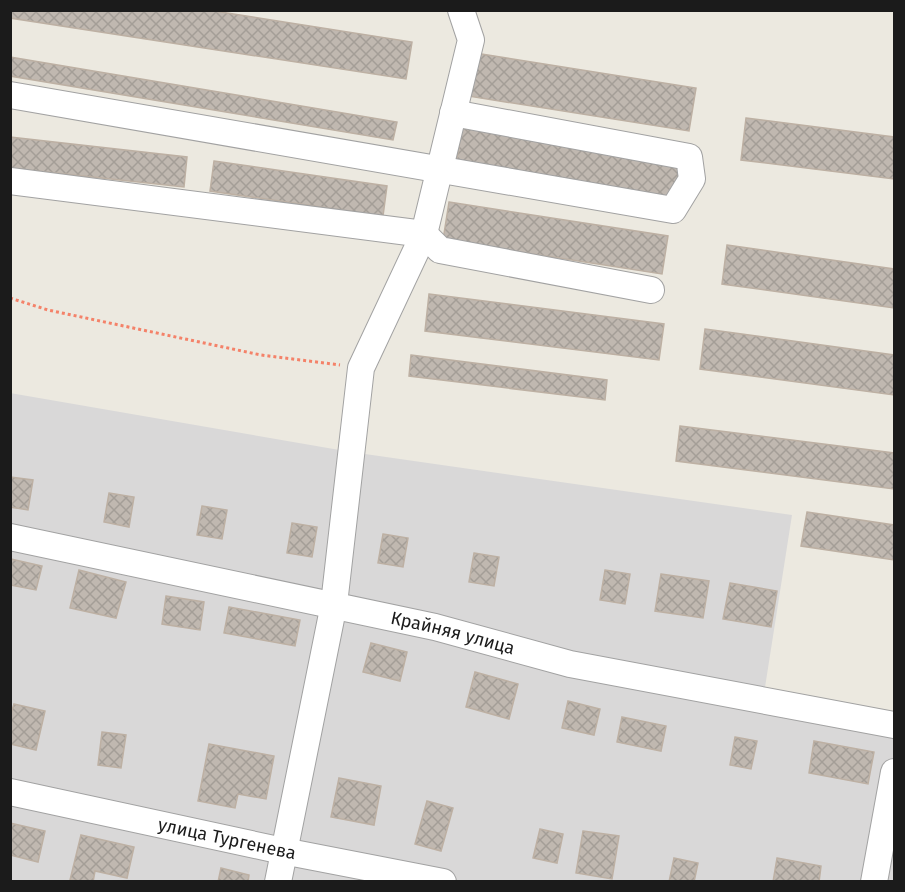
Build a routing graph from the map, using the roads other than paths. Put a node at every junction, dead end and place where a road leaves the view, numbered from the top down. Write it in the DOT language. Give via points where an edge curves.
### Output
graph roads {
  1 [pos="461,10"];
  2 [pos="10,95"];
  3 [pos="453,113"];
  4 [pos="440,169"];
  5 [pos="10,181"];
  6 [pos="424,234"];
  7 [pos="651,290"];
  8 [pos="10,537"];
  9 [pos="334,604"];
  10 [pos="894,725"];
  11 [pos="894,772"];
  12 [pos="10,792"];
  13 [pos="284,851"];
  14 [pos="278,882"];
  15 [pos="443,882"];
  16 [pos="874,882"];
  1 -- 3 [label="street" via="471,40"];
  2 -- 4 [label="street"];
  3 -- 4 [label="street"];
  3 -- 4 [label="street" via="689,157 692,179 673,210"];
  4 -- 6 [label="street"];
  5 -- 6 [label="street"];
  6 -- 7 [label="street" via="440,250"];
  6 -- 9 [label="street" via="361,368"];
  8 -- 9 [label="street, Крайняя улица"];
  9 -- 10 [label="street, Крайняя улица" via="570,664"];
  9 -- 13 [label="street"];
  11 -- 16 [label="street"];
  12 -- 13 [label="street, улица Тургенева"];
  13 -- 14 [label="street"];
  13 -- 15 [label="street, улица Тургенева"];
}
